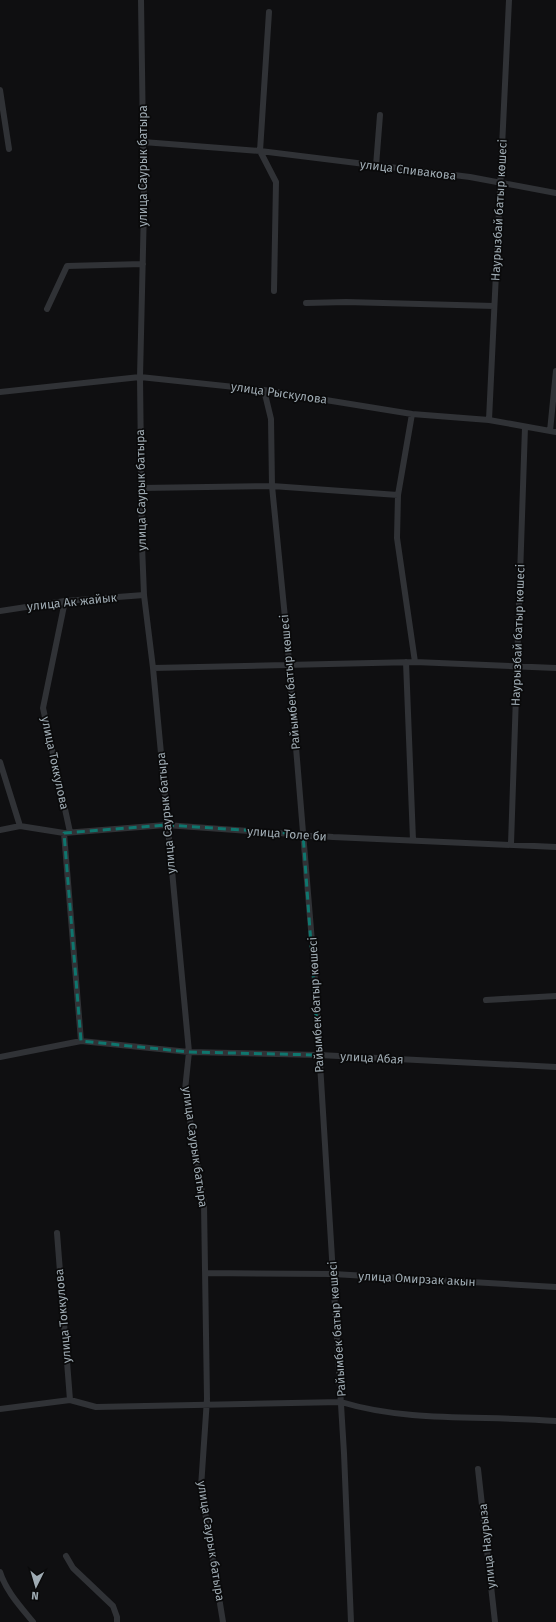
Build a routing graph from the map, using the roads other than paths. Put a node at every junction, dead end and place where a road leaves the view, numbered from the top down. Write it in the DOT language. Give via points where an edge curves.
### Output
graph roads {
  1 [pos="141,0"];
  2 [pos="509,0"];
  3 [pos="269,12"];
  4 [pos="0,90"];
  5 [pos="380,116"];
  6 [pos="143,142"];
  7 [pos="9,149"];
  8 [pos="260,151"];
  9 [pos="376,166"];
  10 [pos="500,183"];
  11 [pos="556,193"];
  12 [pos="143,264"];
  13 [pos="274,291"];
  14 [pos="306,302"];
  15 [pos="494,306"];
  16 [pos="47,309"];
  17 [pos="556,371"];
  18 [pos="140,377"];
  19 [pos="264,390"];
  20 [pos="0,392"];
  21 [pos="412,414"];
  22 [pos="489,420"];
  23 [pos="525,427"];
  24 [pos="553,431"];
  25 [pos="272,486"];
  26 [pos="141,488"];
  27 [pos="398,495"];
  28 [pos="144,595"];
  29 [pos="65,601"];
  30 [pos="0,611"];
  31 [pos="406,662"];
  32 [pos="415,662"];
  33 [pos="289,666"];
  34 [pos="517,667"];
  35 [pos="153,668"];
  36 [pos="556,668"];
  37 [pos="0,762"];
  38 [pos="166,825"];
  39 [pos="20,826"];
  40 [pos="0,830"];
  41 [pos="67,832"];
  42 [pos="303,834"];
  43 [pos="413,840"];
  44 [pos="511,844"];
  45 [pos="556,847"];
  46 [pos="556,996"];
  47 [pos="486,1000"];
  48 [pos="81,1041"];
  49 [pos="189,1052"];
  50 [pos="319,1055"];
  51 [pos="0,1057"];
  52 [pos="556,1067"];
  53 [pos="57,1233"];
  54 [pos="205,1273"];
  55 [pos="334,1274"];
  56 [pos="556,1287"];
  57 [pos="70,1400"];
  58 [pos="341,1402"];
  59 [pos="206,1404"];
  60 [pos="0,1409"];
  61 [pos="556,1421"];
  62 [pos="478,1469"];
  63 [pos="66,1556"];
  64 [pos="0,1572"];
  65 [pos="33,1622"];
  66 [pos="117,1622"];
  67 [pos="223,1622"];
  68 [pos="351,1622"];
  69 [pos="495,1622"];
  1 -- 6 [label="street, улица Саурык батыра"];
  2 -- 10 [label="street, Наурызбай батыр көшесі"];
  3 -- 8 [label="street"];
  4 -- 7 [label="street"];
  5 -- 9 [label="street"];
  6 -- 8 [label="street, улица Спивакова"];
  6 -- 12 [label="street, улица Саурык батыра"];
  8 -- 9 [label="street, улица Спивакова"];
  8 -- 13 [label="street" via="276,182"];
  9 -- 10 [label="street, улица Спивакова"];
  10 -- 11 [label="street, улица Спивакова"];
  10 -- 15 [label="street, Наурызбай батыр көшесі"];
  12 -- 16 [label="street" via="66,266"];
  12 -- 18 [label="street, улица Саурык батыра"];
  14 -- 15 [label="street"];
  15 -- 22 [label="street, Наурызбай батыр көшесі"];
  17 -- 24 [label="street"];
  18 -- 19 [label="street, улица Рыскулова"];
  18 -- 20 [label="street, улица Рыскулова"];
  18 -- 26 [label="street, улица Саурык батыра"];
  19 -- 21 [label="street, улица Рыскулова"];
  19 -- 25 [label="street, Райымбек батыр көшесі" via="271,420"];
  21 -- 22 [label="street, улица Рыскулова"];
  21 -- 27 [label="street"];
  22 -- 23 [label="street, улица Рыскулова"];
  23 -- 24 [label="street, улица Рыскулова"];
  23 -- 34 [label="street, Наурызбай батыр көшесі"];
  25 -- 26 [label="street"];
  25 -- 27 [label="street"];
  25 -- 33 [label="street, Райымбек батыр көшесі"];
  26 -- 28 [label="street, улица Саурык батыра"];
  27 -- 32 [label="street" via="397,538"];
  28 -- 29 [label="street, улица Ак жайык"];
  28 -- 35 [label="street, улица Саурык батыра"];
  29 -- 30 [label="street, улица Ак жайык"];
  29 -- 41 [label="street, улица Токкулова" via="43,708"];
  31 -- 32 [label="street"];
  31 -- 33 [label="street"];
  31 -- 43 [label="street"];
  32 -- 34 [label="street"];
  33 -- 35 [label="street"];
  33 -- 42 [label="street, Райымбек батыр көшесі"];
  34 -- 36 [label="street"];
  34 -- 44 [label="street, Наурызбай батыр көшесі"];
  35 -- 38 [label="street, улица Саурык батыра"];
  37 -- 39 [label="street"];
  38 -- 41 [label="street, улица Толе би"];
  38 -- 42 [label="street, улица Толе би"];
  38 -- 49 [label="street, улица Саурык батыра"];
  39 -- 40 [label="street"];
  39 -- 41 [label="street, улица Толе би"];
  41 -- 48 [label="street, улица Токкулова"];
  42 -- 43 [label="street, улица Толе би"];
  42 -- 50 [label="street, Райымбек батыр көшесі"];
  43 -- 44 [label="street, улица Толе би"];
  44 -- 45 [label="street, улица Толе би"];
  46 -- 47 [label="street"];
  48 -- 49 [label="street, улица Абая"];
  48 -- 51 [label="street, улица Абая"];
  49 -- 50 [label="street, улица Абая"];
  49 -- 54 [label="street, улица Саурык батыра" via="185,1090 204,1204"];
  50 -- 52 [label="street, улица Абая"];
  50 -- 55 [label="street, Райымбек батыр көшесі"];
  53 -- 57 [label="street, улица Токкулова"];
  54 -- 55 [label="street, улица Омирзак акын"];
  54 -- 59 [label="street, улица Саурык батыра"];
  55 -- 56 [label="street, улица Омирзак акын"];
  55 -- 58 [label="street, Райымбек батыр көшесі"];
  57 -- 59 [label="street" via="96,1407"];
  57 -- 60 [label="street"];
  58 -- 59 [label="street"];
  58 -- 61 [label="street" via="408,1414"];
  58 -- 68 [label="street, Райымбек батыр көшесі"];
  59 -- 67 [label="street, улица Саурык батыра" via="200,1487"];
  62 -- 69 [label="street, улица Наурыза"];
  63 -- 66 [label="street" via="73,1568 113,1606"];
  64 -- 65 [label="street" via="19,1606"];
}
